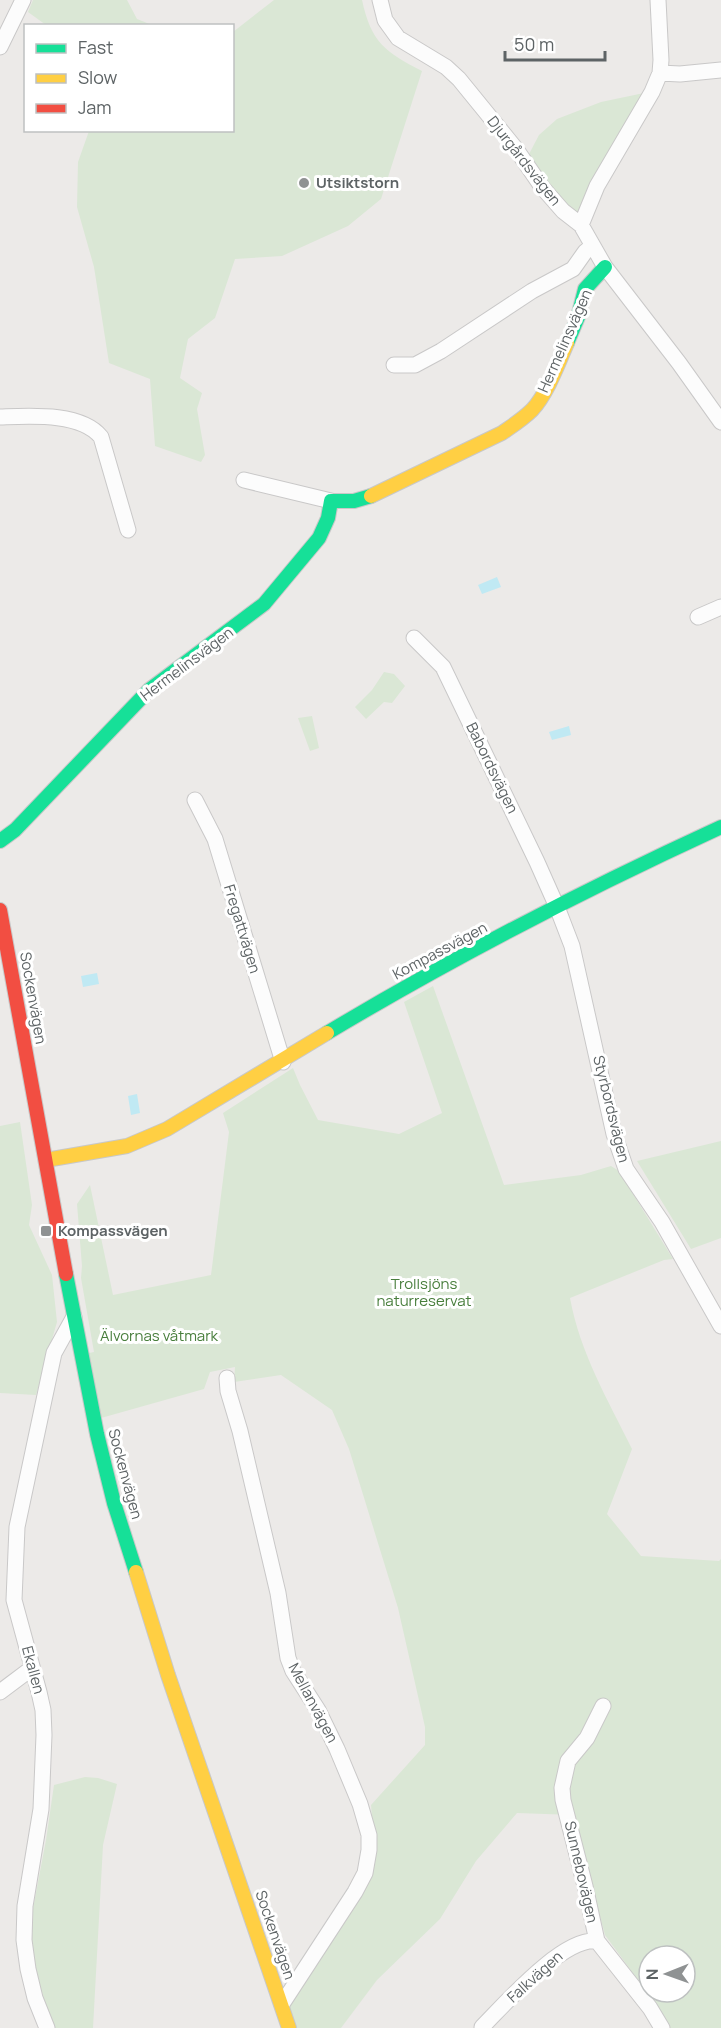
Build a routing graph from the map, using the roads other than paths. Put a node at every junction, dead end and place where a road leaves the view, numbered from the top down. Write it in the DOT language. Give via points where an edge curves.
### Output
graph roads {
  1 [pos="10,0"];
  2 [pos="23,0"];
  3 [pos="380,0"];
  4 [pos="658,0"];
  5 [pos="16,15"];
  6 [pos="0,47"];
  7 [pos="721,70"];
  8 [pos="660,73"];
  9 [pos="581,225"];
  10 [pos="592,246"];
  11 [pos="605,267"];
  12 [pos="394,364"];
  13 [pos="0,417"];
  14 [pos="721,422"];
  15 [pos="244,480"];
  16 [pos="331,501"];
  17 [pos="128,530"];
  18 [pos="721,607"];
  19 [pos="698,617"];
  20 [pos="414,638"];
  21 [pos="195,800"];
  22 [pos="721,827"];
  23 [pos="0,841"];
  24 [pos="557,908"];
  25 [pos="0,910"];
  26 [pos="283,1062"];
  27 [pos="46,1160"];
  28 [pos="74,1317"];
  29 [pos="721,1326"];
  30 [pos="227,1378"];
  31 [pos="32,1668"];
  32 [pos="0,1692"];
  33 [pos="603,1706"];
  34 [pos="597,1941"];
  35 [pos="282,2004"];
  36 [pos="47,2028"];
  37 [pos="289,2028"];
  38 [pos="483,2028"];
  39 [pos="662,2028"];
  1 -- 5 [label="street"];
  2 -- 5 [label="street"];
  3 -- 9 [label="street, Djurgårdsvägen" via="385,20 398,38 459,79 542,187"];
  4 -- 8 [label="street"];
  5 -- 6 [label="street"];
  7 -- 8 [label="street"];
  8 -- 9 [label="street" via="597,186"];
  9 -- 10 [label="street, Djurgårdsvägen"];
  10 -- 11 [label="street, Djurgårdsvägen"];
  10 -- 12 [label="street, Hermelinsvägen" via="573,269 441,351 415,365"];
  11 -- 14 [label="street, Djurgårdsvägen"];
  11 -- 16 [label="street, Hermelinsvägen" via="585,289 578,317 542,394 519,421 379,494 354,501"];
  13 -- 17 [label="street" via="63,419 97,432"];
  15 -- 16 [label="street, Hermelinsvägen"];
  16 -- 23 [label="street, Hermelinsvägen" via="319,538 264,604 149,690"];
  18 -- 19 [label="street"];
  20 -- 24 [label="street, Babordsvägen" via="443,667"];
  21 -- 26 [label="street, Fregattvägen" via="215,839"];
  22 -- 24 [label="street, Kompassvägen" via="651,858"];
  24 -- 26 [label="street, Kompassvägen" via="408,985"];
  24 -- 29 [label="street, Styrbordsvägen" via="579,973 620,1155"];
  25 -- 27 [label="street, Sockenvägen"];
  26 -- 27 [label="street, Kompassvägen" via="149,1138 118,1148"];
  27 -- 28 [label="street, Sockenvägen"];
  28 -- 31 [label="street, Ekallen" via="54,1353 17,1527 14,1600"];
  28 -- 35 [label="street, Sockenvägen" via="114,1503 168,1675"];
  30 -- 35 [label="street, Mellanvägen" via="278,1593 288,1658 337,1749 369,1835 364,1874 355,1892"];
  31 -- 32 [label="street"];
  31 -- 36 [label="street, Ekallen" via="43,1710 44,1735 41,1809 24,1906 24,1940 35,1998"];
  33 -- 34 [label="street, Sunnebovägen" via="587,1738 568,1761 562,1788"];
  34 -- 38 [label="street, Falkvägen" via="582,1941 564,1951"];
  34 -- 39 [label="street, Sunnebovägen"];
  35 -- 37 [label="street, Sockenvägen"];
}
